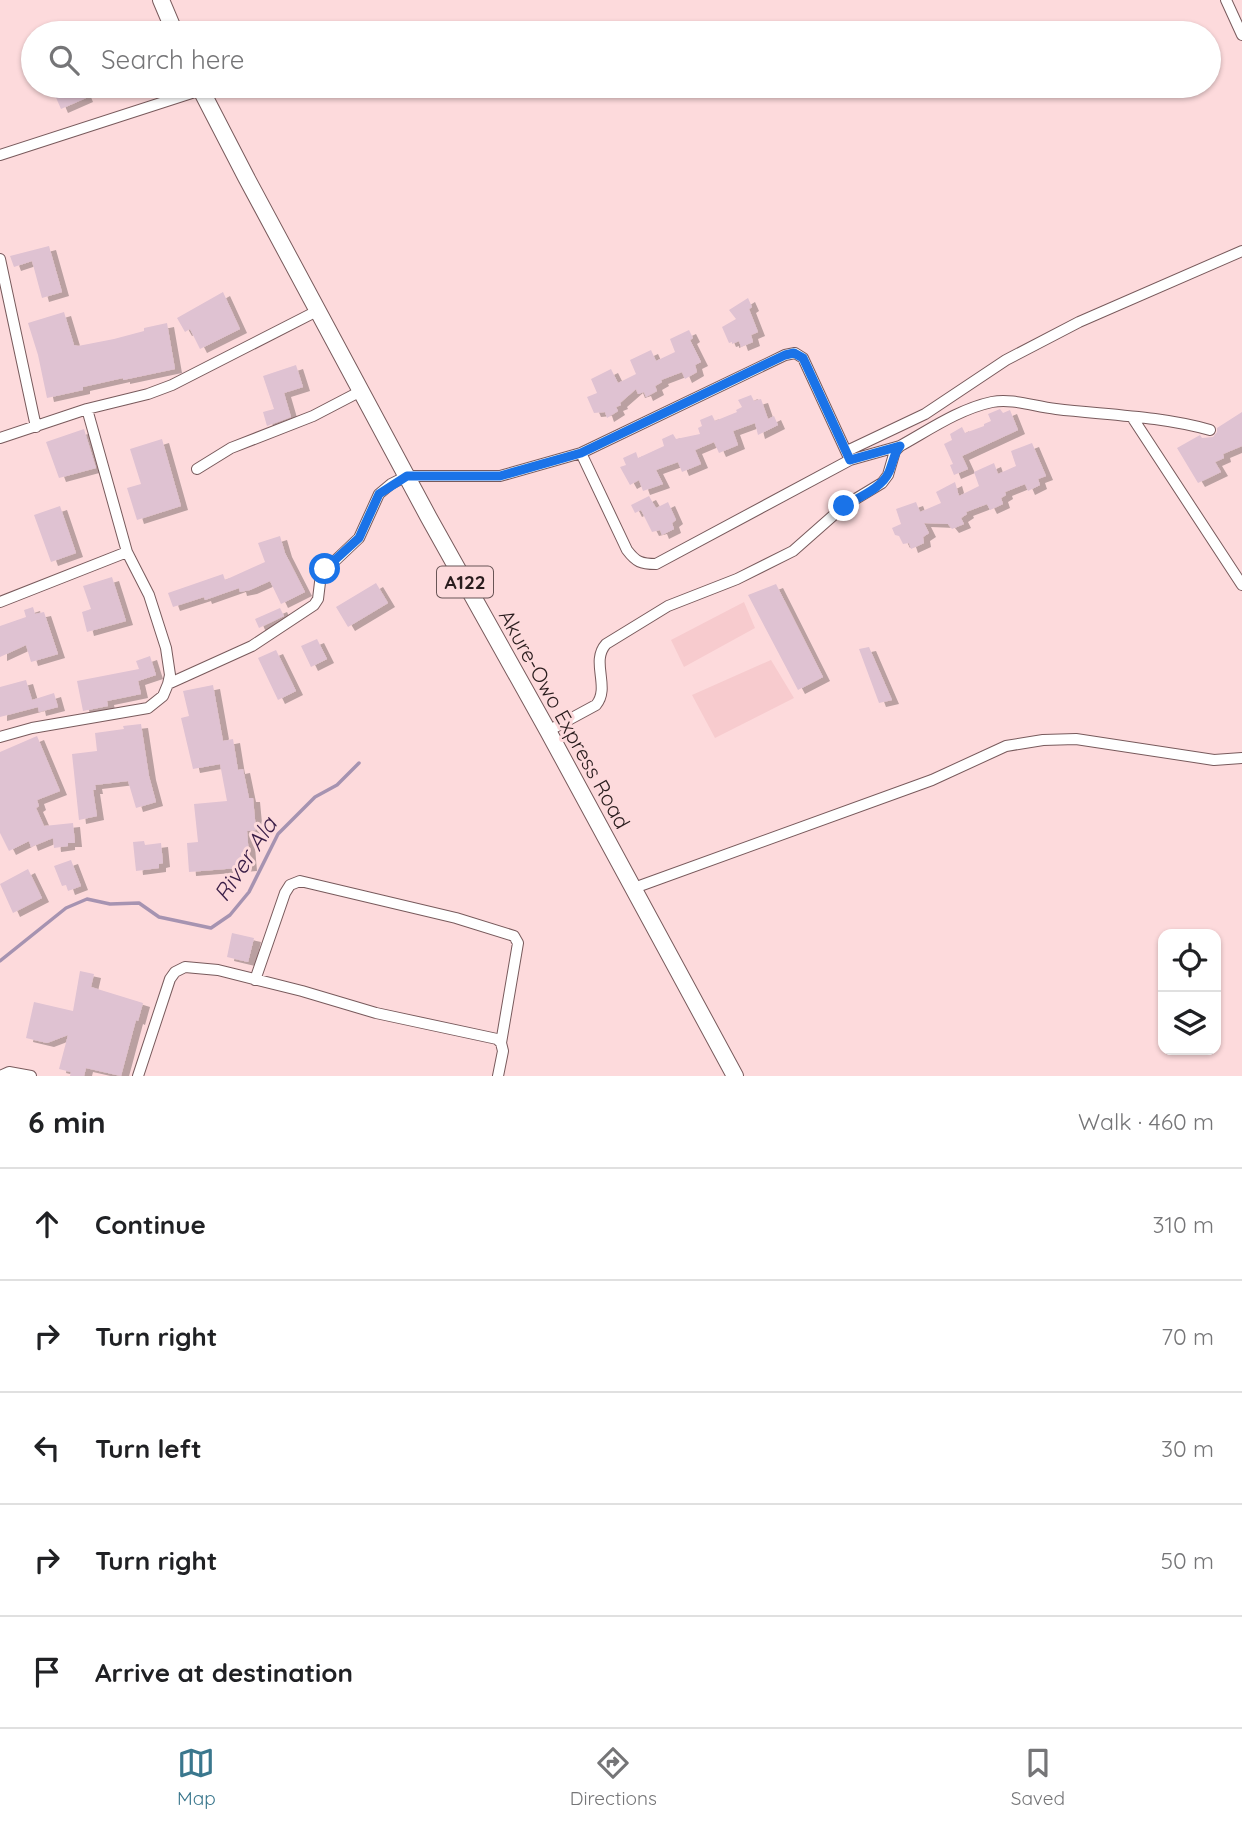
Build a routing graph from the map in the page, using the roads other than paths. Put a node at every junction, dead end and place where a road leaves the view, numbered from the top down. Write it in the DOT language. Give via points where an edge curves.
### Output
graph roads {
  1 [pos="161,0"];
  2 [pos="1226,0"];
  3 [pos="170,21"];
  4 [pos="1242,35"];
  5 [pos="170,98"];
  6 [pos="205,98"];
  7 [pos="0,155"];
  8 [pos="1242,251"];
  9 [pos="0,259"];
  10 [pos="317,311"];
  11 [pos="361,391"];
  12 [pos="87,409"];
  13 [pos="1132,417"];
  14 [pos="36,427"];
  15 [pos="1210,430"];
  16 [pos="0,438"];
  17 [pos="900,446"];
  18 [pos="581,453"];
  19 [pos="848,456"];
  20 [pos="197,469"];
  21 [pos="407,476"];
  22 [pos="127,552"];
  23 [pos="1242,584"];
  24 [pos="0,602"];
  25 [pos="168,684"];
  26 [pos="548,730"];
  27 [pos="0,737"];
  28 [pos="1242,758"];
  29 [pos="634,888"];
  30 [pos="255,980"];
  31 [pos="501,1043"];
  32 [pos="0,1076"];
  33 [pos="31,1076"];
  34 [pos="138,1076"];
  35 [pos="498,1076"];
  36 [pos="735,1076"];
  1 -- 3 [label="highway"];
  2 -- 4 [label="street"];
  5 -- 7 [label="street"];
  6 -- 10 [label="highway, Akure-Owo Express Road / A122"];
  8 -- 19 [label="street" via="1006,359 925,414"];
  9 -- 14 [label="street"];
  10 -- 11 [label="highway, Akure-Owo Express Road / A122"];
  10 -- 12 [label="street" via="172,385"];
  11 -- 20 [label="street" via="313,416 231,448"];
  11 -- 21 [label="highway, Akure-Owo Express Road / A122"];
  12 -- 14 [label="street"];
  12 -- 22 [label="street"];
  13 -- 15 [label="street" via="1177,420"];
  13 -- 17 [label="street" via="994,402 953,417"];
  13 -- 23 [label="street"];
  14 -- 16 [label="street"];
  17 -- 19 [label="street"];
  17 -- 26 [label="street" via="882,482 844,506 793,551 668,606 606,644 599,657 600,700"];
  18 -- 19 [label="street" via="794,353 803,358"];
  18 -- 19 [label="street" via="627,550 636,562 644,564 656,564"];
  18 -- 21 [label="street" via="500,476"];
  21 -- 25 [label="street" via="379,494 359,538 321,574 314,605 251,646"];
  21 -- 26 [label="highway, Akure-Owo Express Road / A122"];
  22 -- 24 [label="street"];
  22 -- 25 [label="street" via="149,595 166,648"];
  25 -- 27 [label="street" via="163,696 148,708"];
  26 -- 29 [label="highway, Akure-Owo Express Road / A122"];
  28 -- 29 [label="street" via="1214,760 1076,739 1006,746 932,780"];
  29 -- 36 [label="highway, Akure-Owo Express Road / A122"];
  30 -- 31 [label="street"];
  30 -- 31 [label="street" via="285,893 295,882 456,918 517,939"];
  30 -- 34 [label="street" via="218,970 185,967 175,972"];
  31 -- 35 [label="street"];
  32 -- 33 [label="street" via="9,1072"];
}
